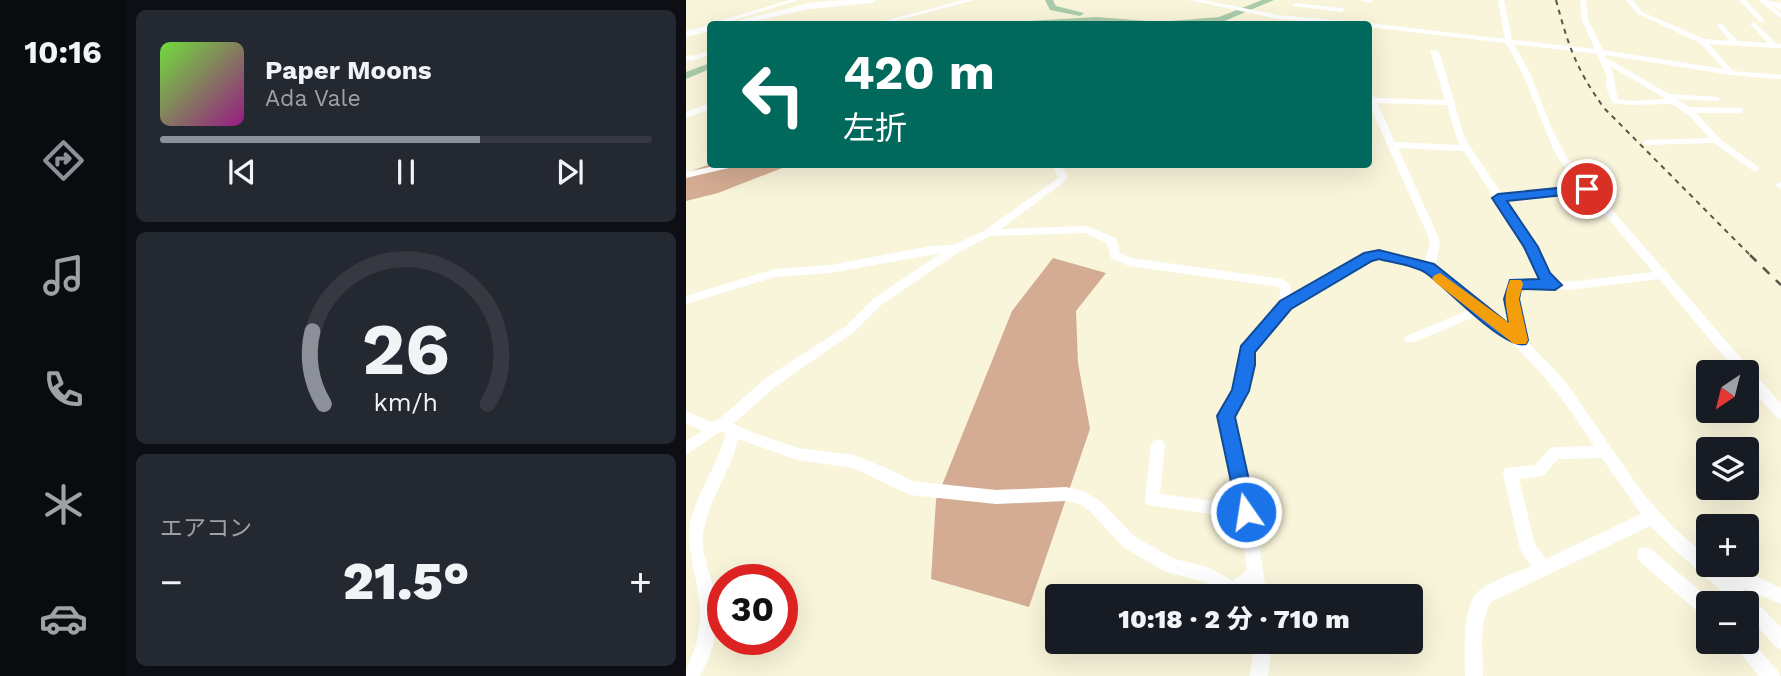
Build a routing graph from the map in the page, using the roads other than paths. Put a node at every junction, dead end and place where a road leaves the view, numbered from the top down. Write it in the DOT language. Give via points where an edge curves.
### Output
graph roads {
  1 [pos="796,0"];
  2 [pos="872,0"];
  3 [pos="971,0"];
  4 [pos="1193,0"];
  5 [pos="1308,0"];
  6 [pos="1362,0"];
  7 [pos="1501,0"];
  8 [pos="1583,0"];
  9 [pos="1629,0"];
  10 [pos="1743,0"];
  11 [pos="1761,0"];
  12 [pos="1769,0"];
  13 [pos="1370,1"];
  14 [pos="1781,7"];
  15 [pos="1292,8"];
  16 [pos="1341,11"];
  17 [pos="1265,15"];
  18 [pos="1781,16"];
  19 [pos="728,21"];
  20 [pos="743,21"];
  21 [pos="889,21"];
  22 [pos="1258,21"];
  23 [pos="1758,22"];
  24 [pos="1721,25"];
  25 [pos="1372,26"];
  26 [pos="707,28"];
  27 [pos="686,34"];
  28 [pos="1703,41"];
  29 [pos="1510,43"];
  30 [pos="1736,43"];
  31 [pos="1778,46"];
  32 [pos="1433,52"];
  33 [pos="707,54"];
  34 [pos="1601,55"];
  35 [pos="686,57"];
  36 [pos="1731,73"];
  37 [pos="1781,77"];
  38 [pos="1372,96"];
  39 [pos="1671,98"];
  40 [pos="1717,99"];
  41 [pos="1372,100"];
  42 [pos="1450,103"];
  43 [pos="707,107"];
  44 [pos="1688,110"];
  45 [pos="1740,110"];
  46 [pos="686,115"];
  47 [pos="1716,140"];
  48 [pos="1647,143"];
  49 [pos="1392,145"];
  50 [pos="1466,148"];
  51 [pos="722,168"];
  52 [pos="1058,168"];
  53 [pos="1755,169"];
  54 [pos="686,175"];
  55 [pos="1587,189"];
  56 [pos="1498,198"];
  57 [pos="988,233"];
  58 [pos="955,249"];
  59 [pos="1429,267"];
  60 [pos="1662,275"];
  61 [pos="1555,285"];
  62 [pos="686,300"];
  63 [pos="1285,305"];
  64 [pos="1479,310"];
  65 [pos="1410,339"];
  66 [pos="1520,340"];
  67 [pos="1735,360"];
  68 [pos="1759,388"];
  69 [pos="1781,413"];
  70 [pos="686,417"];
  71 [pos="723,428"];
  72 [pos="1158,445"];
  73 [pos="686,449"];
  74 [pos="1604,452"];
  75 [pos="1246,512"];
  76 [pos="1652,517"];
  77 [pos="1645,555"];
  78 [pos="1696,557"];
  79 [pos="1544,569"];
  80 [pos="1256,573"];
  81 [pos="1719,577"];
  82 [pos="1738,577"];
  83 [pos="1257,584"];
  84 [pos="1781,596"];
  85 [pos="1696,599"];
  86 [pos="1781,640"];
  87 [pos="1261,654"];
  88 [pos="1752,654"];
  89 [pos="690,676"];
  90 [pos="1259,676"];
  91 [pos="1474,676"];
  92 [pos="1771,676"];
  1 -- 19 [label="street"];
  2 -- 20 [label="main road" via="809,6"];
  3 -- 21 [label="street"];
  4 -- 17 [label="street"];
  5 -- 16 [label="street"];
  6 -- 13 [label="street"];
  7 -- 29 [label="street"];
  8 -- 34 [label="street" via="1585,20"];
  9 -- 28 [label="street" via="1640,13"];
  10 -- 11 [label="street"];
  10 -- 23 [label="street"];
  11 -- 18 [label="street"];
  12 -- 14 [label="highway"];
  15 -- 16 [label="street"];
  15 -- 16 [label="street"];
  15 -- 17 [label="street"];
  17 -- 22 [label="street"];
  23 -- 31 [label="street"];
  24 -- 30 [label="street"];
  25 -- 29 [label="street"];
  26 -- 27 [label="main road"];
  28 -- 30 [label="street"];
  28 -- 36 [label="street"];
  29 -- 34 [label="street"];
  29 -- 55 [label="street" via="1528,75 1551,139"];
  30 -- 31 [label="street"];
  32 -- 42 [label="street"];
  33 -- 35 [label="street"];
  34 -- 36 [label="street"];
  34 -- 39 [label="street"];
  34 -- 39 [label="street" via="1615,101"];
  36 -- 37 [label="street"];
  38 -- 42 [label="street"];
  39 -- 40 [label="street"];
  39 -- 44 [label="street"];
  41 -- 49 [label="street"];
  42 -- 50 [label="street"];
  43 -- 46 [label="street"];
  44 -- 45 [label="street"];
  44 -- 47 [label="street"];
  47 -- 48 [label="street"];
  47 -- 53 [label="street"];
  49 -- 50 [label="street"];
  49 -- 59 [label="street" via="1433,236"];
  50 -- 56 [label="street"];
  51 -- 54 [label="street"];
  52 -- 57 [label="street" via="1061,180"];
  55 -- 56 [label="street"];
  55 -- 60 [label="street"];
  56 -- 61 [label="street" via="1531,247 1544,276"];
  57 -- 58 [label="street"];
  57 -- 63 [label="street" via="1090,229 1112,240 1115,255 1129,262 1282,283"];
  58 -- 62 [label="street" via="775,273"];
  58 -- 71 [label="street" via="771,382"];
  59 -- 63 [label="street" via="1372,255"];
  59 -- 64 [label="street"];
  60 -- 61 [label="street"];
  60 -- 67 [label="street"];
  61 -- 66 [label="street" via="1515,284 1512,299"];
  63 -- 75 [label="street" via="1247,351 1241,391 1226,416"];
  64 -- 65 [label="street"];
  64 -- 66 [label="street"];
  66 -- 74 [label="street" via="1561,385"];
  68 -- 69 [label="street"];
  70 -- 71 [label="street"];
  71 -- 73 [label="street"];
  71 -- 80 [label="street" via="798,454 854,462 910,488 996,497 1073,495 1095,506 1129,542 1172,566 1208,575 1234,591"];
  71 -- 89 [label="street" via="731,446 695,536 710,613 706,641"];
  72 -- 75 [label="street" via="1152,500"];
  74 -- 76 [label="street"];
  74 -- 79 [label="street" via="1555,453 1538,471 1510,473 1528,549"];
  75 -- 80 [label="street"];
  76 -- 78 [label="street"];
  76 -- 79 [label="street"];
  77 -- 85 [label="street"];
  79 -- 91 [label="street" via="1485,596 1479,604"];
  80 -- 83 [label="street"];
  81 -- 86 [label="street" via="1761,613"];
  82 -- 84 [label="street"];
  87 -- 90 [label="street"];
  88 -- 92 [label="street"];
}
